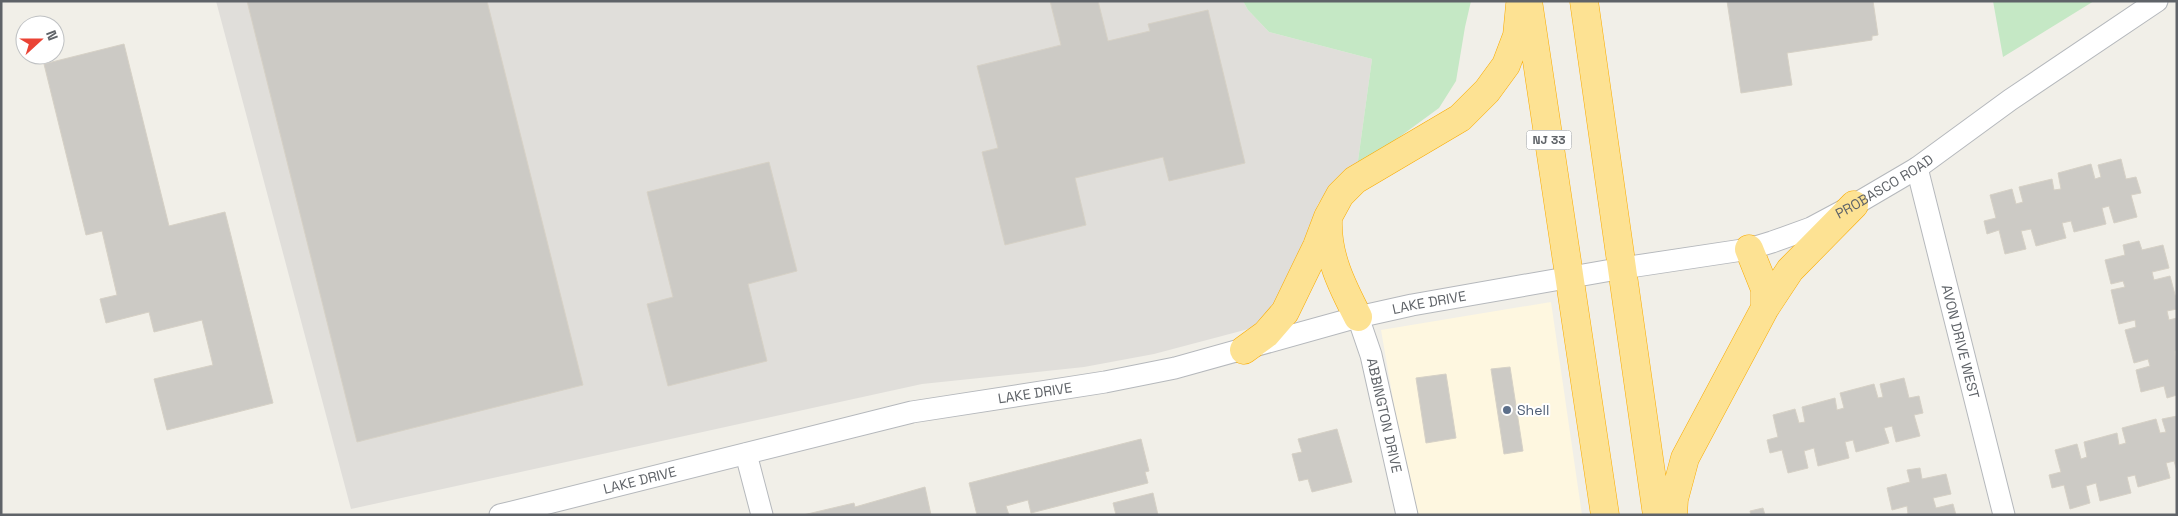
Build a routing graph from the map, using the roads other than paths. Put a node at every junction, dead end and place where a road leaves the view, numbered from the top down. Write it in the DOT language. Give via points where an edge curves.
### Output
graph roads {
  1 [pos="1520,1"];
  2 [pos="1528,1"];
  3 [pos="1584,1"];
  4 [pos="2157,1"];
  5 [pos="1917,168"];
  6 [pos="1854,205"];
  7 [pos="1328,216"];
  8 [pos="1749,249"];
  9 [pos="1623,268"];
  10 [pos="1570,278"];
  11 [pos="1765,308"];
  12 [pos="1358,317"];
  13 [pos="1244,350"];
  14 [pos="746,454"];
  15 [pos="500,515"];
  16 [pos="762,515"];
  17 [pos="1407,515"];
  18 [pos="1605,515"];
  19 [pos="1657,515"];
  20 [pos="1673,515"];
  21 [pos="2004,515"];
  1 -- 7 [label="highway" via="1517,36 1506,65 1487,91 1460,118 1355,180 1340,195"];
  2 -- 10 [label="highway, NJ 33"];
  3 -- 9 [label="highway"];
  4 -- 5 [label="street, PROBASCO ROAD" via="2010,100"];
  5 -- 6 [label="street, PROBASCO ROAD"];
  5 -- 21 [label="street, AVON DRIVE WEST"];
  6 -- 8 [label="street, PROBASCO ROAD" via="1810,228"];
  6 -- 11 [label="highway" via="1790,270"];
  7 -- 12 [label="highway" via="1328,238 1336,269"];
  7 -- 13 [label="highway" via="1285,312 1266,334"];
  8 -- 9 [label="street, PROBASCO ROAD"];
  8 -- 11 [label="highway" via="1760,272"];
  9 -- 10 [label="street, PROBASCO ROAD"];
  9 -- 19 [label="highway"];
  10 -- 12 [label="street, LAKE DRIVE"];
  10 -- 18 [label="highway, NJ 33"];
  11 -- 20 [label="highway" via="1685,458"];
  12 -- 13 [label="street, LAKE DRIVE"];
  12 -- 17 [label="street, ABBINGTON DRIVE" via="1371,355"];
  13 -- 14 [label="street, LAKE DRIVE" via="1114,380 912,412"];
  14 -- 15 [label="street, LAKE DRIVE"];
  14 -- 16 [label="street"];
}
